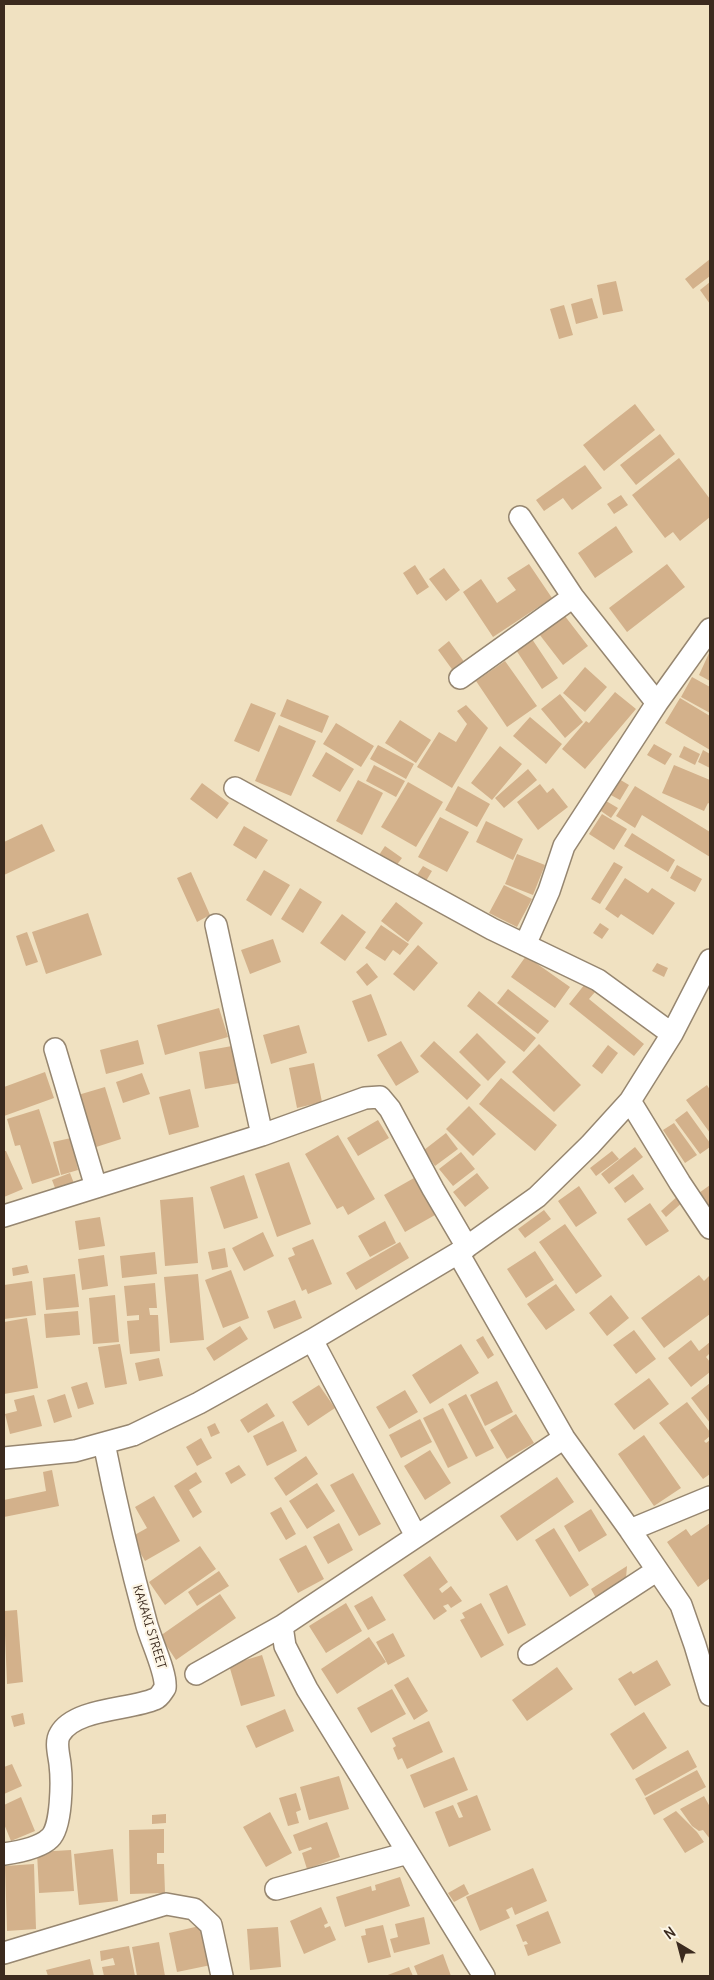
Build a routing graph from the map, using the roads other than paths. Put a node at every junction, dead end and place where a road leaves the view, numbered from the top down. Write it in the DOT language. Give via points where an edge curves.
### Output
graph roads {
  1 [pos="520,516"];
  2 [pos="573,597"];
  3 [pos="710,629"];
  4 [pos="460,678"];
  5 [pos="657,703"];
  6 [pos="235,788"];
  7 [pos="216,925"];
  8 [pos="524,945"];
  9 [pos="710,960"];
  10 [pos="672,1034"];
  11 [pos="55,1049"];
  12 [pos="630,1102"];
  13 [pos="262,1134"];
  14 [pos="96,1187"];
  15 [pos="4,1216"];
  16 [pos="710,1228"];
  17 [pos="463,1250"];
  18 [pos="312,1340"];
  19 [pos="564,1438"];
  20 [pos="104,1443"];
  21 [pos="4,1458"];
  22 [pos="710,1497"];
  23 [pos="630,1530"];
  24 [pos="416,1536"];
  25 [pos="656,1571"];
  26 [pos="282,1626"];
  27 [pos="529,1654"];
  28 [pos="196,1674"];
  29 [pos="710,1695"];
  30 [pos="408,1853"];
  31 [pos="4,1854"];
  32 [pos="276,1889"];
  33 [pos="4,1953"];
  34 [pos="222,1976"];
  35 [pos="484,1976"];
  1 -- 2 [label="street"];
  2 -- 4 [label="street"];
  2 -- 5 [label="street"];
  3 -- 5 [label="street"];
  5 -- 8 [label="street" via="564,846 549,891"];
  6 -- 8 [label="street"];
  7 -- 13 [label="street"];
  8 -- 10 [label="street" via="598,980"];
  9 -- 10 [label="street"];
  10 -- 12 [label="street"];
  11 -- 14 [label="street"];
  12 -- 16 [label="street"];
  12 -- 17 [label="street" via="537,1197"];
  13 -- 14 [label="street"];
  13 -- 17 [label="street" via="364,1098 380,1097 390,1109"];
  14 -- 15 [label="street"];
  17 -- 18 [label="street"];
  17 -- 19 [label="street"];
  18 -- 20 [label="street" via="199,1403 133,1435"];
  18 -- 24 [label="street"];
  19 -- 23 [label="street"];
  19 -- 24 [label="street"];
  20 -- 21 [label="street" via="75,1451"];
  20 -- 31 [label="street, KAKAKI STREET" via="128,1557 165,1688 156,1699 105,1710 72,1723 61,1732 57,1741 60,1801 56,1833 41,1844"];
  22 -- 23 [label="street"];
  23 -- 25 [label="street"];
  24 -- 26 [label="street"];
  25 -- 27 [label="street"];
  25 -- 29 [label="street" via="681,1605"];
  26 -- 28 [label="street"];
  26 -- 30 [label="street" via="285,1646 307,1689"];
  30 -- 32 [label="street"];
  30 -- 35 [label="street"];
  33 -- 34 [label="street" via="166,1904 194,1909 210,1925"];
}
